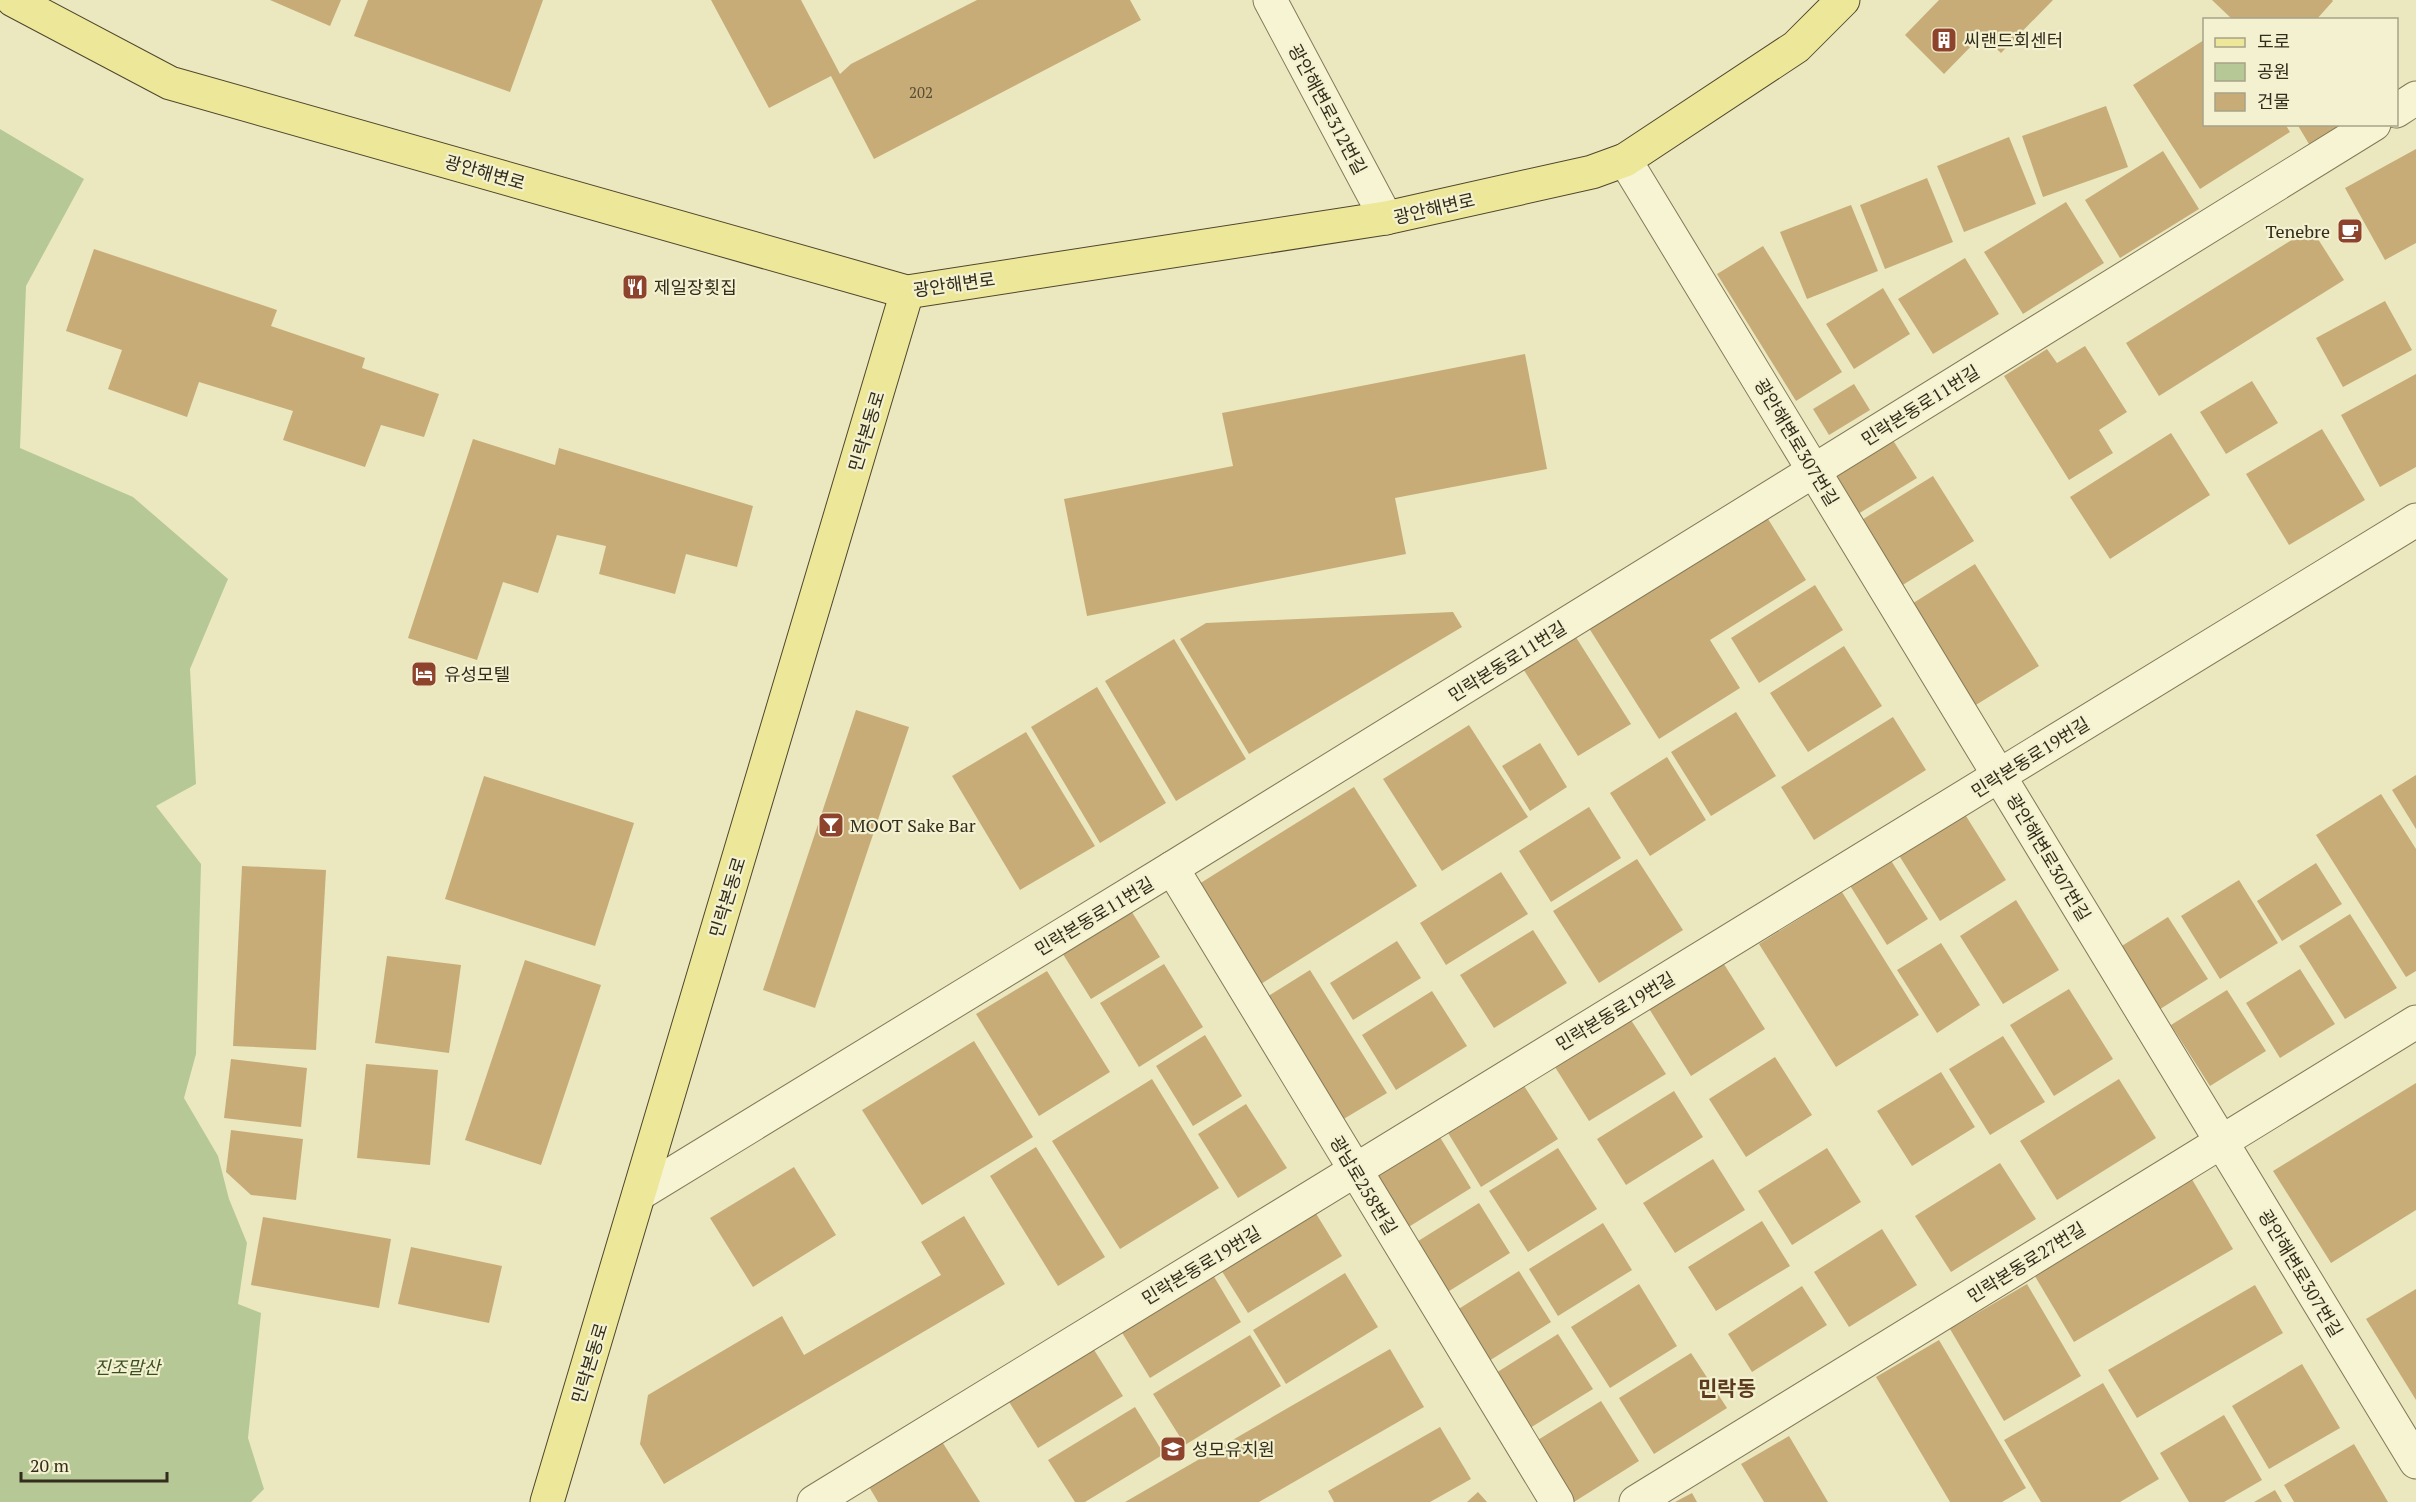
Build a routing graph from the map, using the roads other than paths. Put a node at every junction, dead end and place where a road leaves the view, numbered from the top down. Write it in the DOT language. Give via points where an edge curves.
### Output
graph roads {
  1 [pos="13,0"];
  2 [pos="1270,0"];
  3 [pos="1843,0"];
  4 [pos="2416,99"];
  5 [pos="2398,110"];
  6 [pos="2371,126"];
  7 [pos="1625,160"];
  8 [pos="1386,218"];
  9 [pos="907,292"];
  10 [pos="1814,471"];
  11 [pos="2416,519"];
  12 [pos="2000,776"];
  13 [pos="1172,868"];
  14 [pos="2416,1022"];
  15 [pos="2222,1142"];
  16 [pos="1355,1171"];
  17 [pos="639,1194"];
  18 [pos="2416,1462"];
  19 [pos="547,1502"];
  20 [pos="814,1502"];
  21 [pos="1557,1502"];
  22 [pos="1636,1502"];
  1 -- 9 [label="main road, 광안해변로" via="170,83"];
  2 -- 8 [label="street, 광안해변로312번길"];
  3 -- 7 [label="main road, 광안해변로" via="1796,47"];
  4 -- 5 [label="street"];
  6 -- 10 [label="street, 민락본동로11번길"];
  7 -- 8 [label="main road, 광안해변로" via="1592,172"];
  7 -- 10 [label="street, 광안해변로307번길"];
  8 -- 9 [label="main road, 광안해변로"];
  9 -- 17 [label="main road, 민락본동로"];
  10 -- 12 [label="street, 광안해변로307번길"];
  10 -- 13 [label="street, 민락본동로11번길"];
  11 -- 12 [label="street, 민락본동로19번길"];
  12 -- 15 [label="street, 광안해변로307번길"];
  12 -- 16 [label="street, 민락본동로19번길"];
  13 -- 16 [label="street, 광남로258번길"];
  13 -- 17 [label="street, 민락본동로11번길"];
  14 -- 15 [label="street, 민락본동로27번길"];
  15 -- 18 [label="street, 광안해변로307번길"];
  15 -- 22 [label="street, 민락본동로27번길"];
  16 -- 20 [label="street, 민락본동로19번길"];
  16 -- 21 [label="street, 광남로258번길"];
  17 -- 19 [label="main road, 민락본동로"];
}
